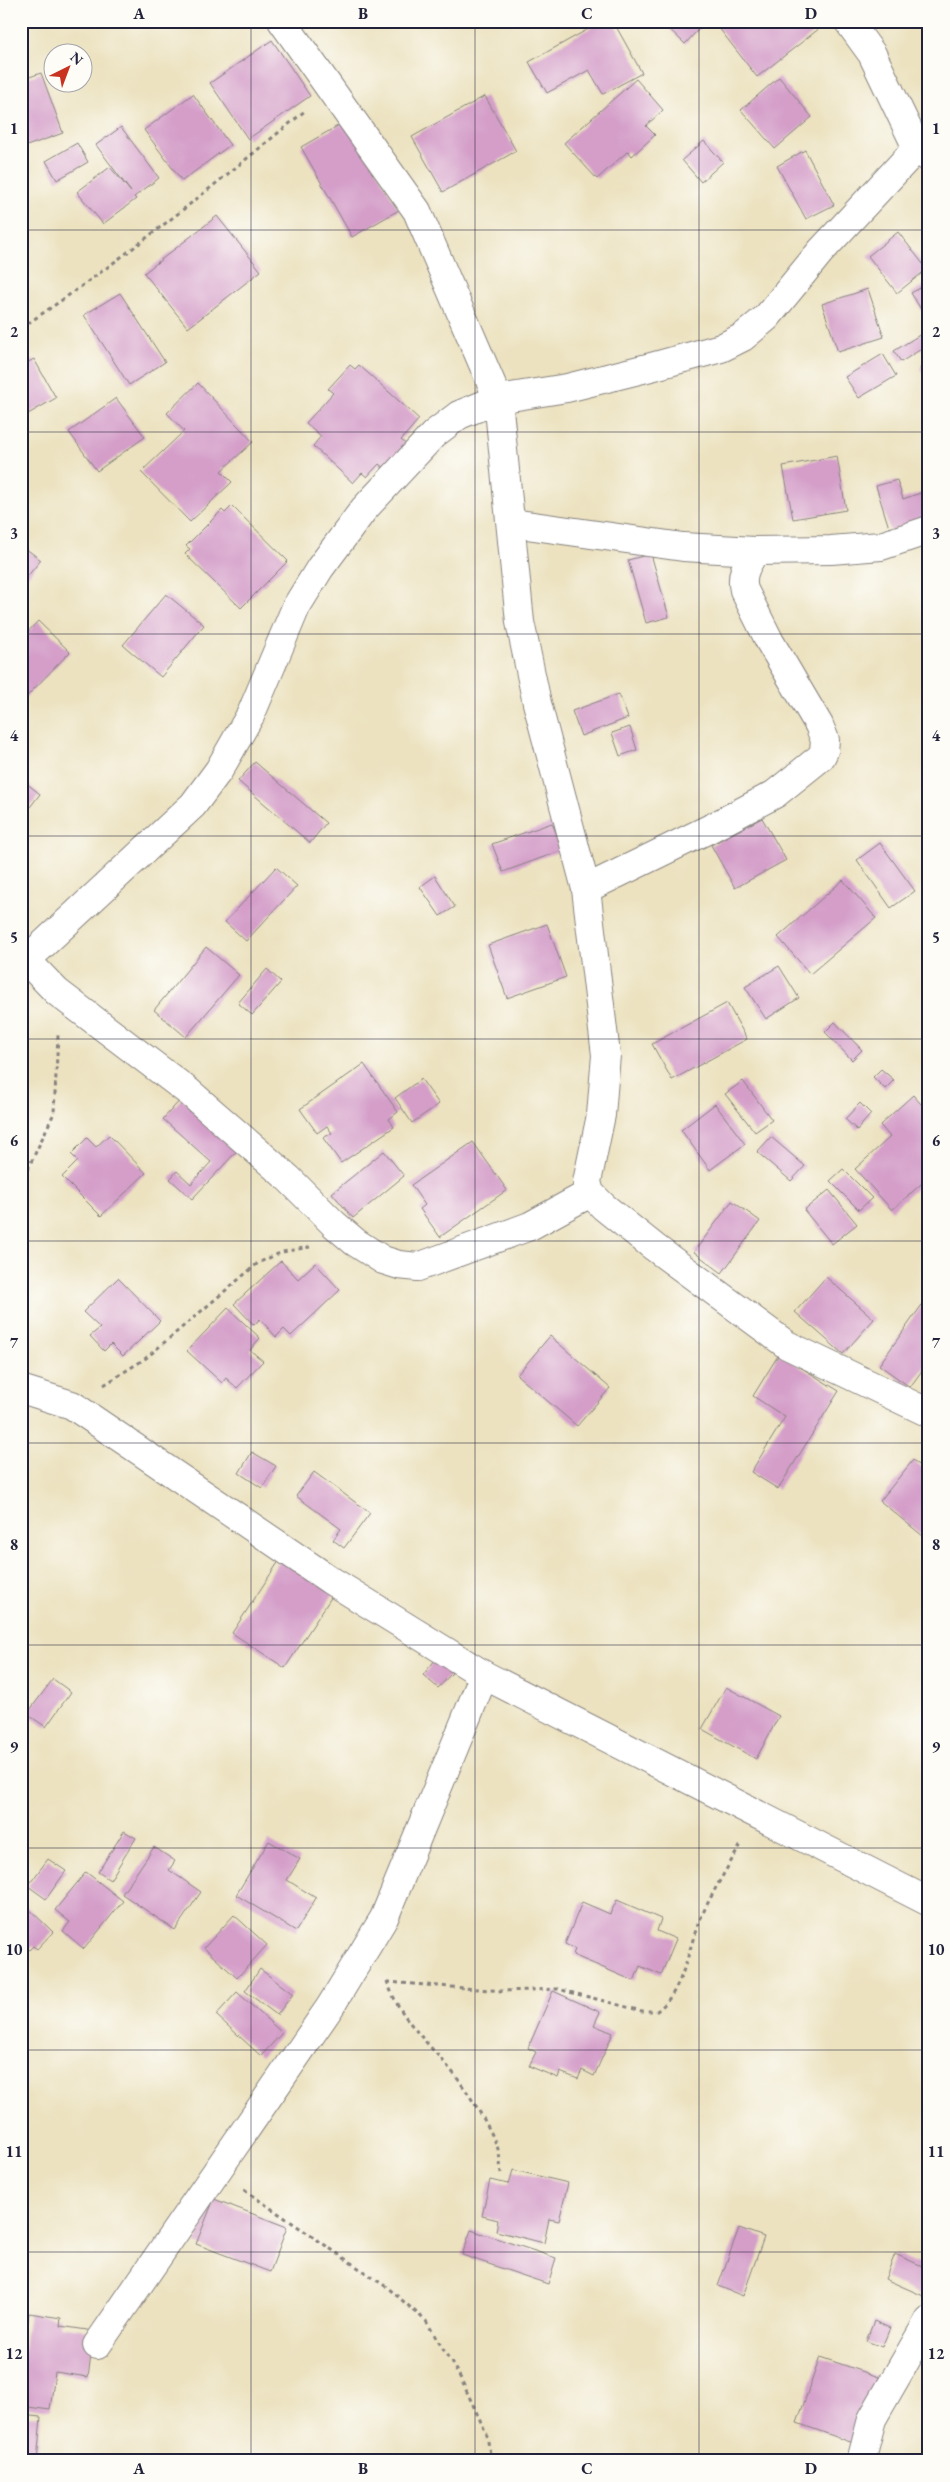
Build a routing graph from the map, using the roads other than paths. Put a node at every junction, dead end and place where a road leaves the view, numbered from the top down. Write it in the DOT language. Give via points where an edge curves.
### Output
graph roads {
  1 [pos="848,21"];
  2 [pos="292,25"];
  3 [pos="923,153"];
  4 [pos="498,399"];
  5 [pos="512,523"];
  6 [pos="929,530"];
  7 [pos="755,551"];
  8 [pos="586,889"];
  9 [pos="27,951"];
  10 [pos="590,1193"];
  11 [pos="21,1389"];
  12 [pos="929,1413"];
  13 [pos="484,1676"];
  14 [pos="929,1902"];
  15 [pos="929,2320"];
  16 [pos="96,2345"];
  17 [pos="861,2461"];
  1 -- 3 [label="street" via="872,54"];
  2 -- 4 [label="street" via="332,90 418,211"];
  3 -- 4 [label="street" via="821,251 767,317 743,337 721,348 641,370 567,388"];
  4 -- 5 [label="street"];
  4 -- 9 [label="street" via="459,414 434,434 364,509 320,568 296,607 251,714 219,770 193,805"];
  5 -- 7 [label="street" via="684,547"];
  5 -- 8 [label="street" via="520,622 537,703"];
  6 -- 7 [label="street" via="881,546"];
  7 -- 8 [label="street" via="744,570 744,590 770,642 819,725 825,740 824,751 821,757 774,794"];
  8 -- 10 [label="street" via="606,1055 601,1115 587,1182"];
  9 -- 10 [label="street" via="57,992 189,1092 288,1178 334,1224 383,1260 418,1267 530,1226"];
  10 -- 12 [label="street" via="654,1247 787,1345"];
  11 -- 13 [label="street" via="72,1405 330,1580"];
  13 -- 14 [label="street"];
  13 -- 16 [label="street" via="384,1918 330,2007"];
  15 -- 17 [label="street" via="872,2419"];
}
